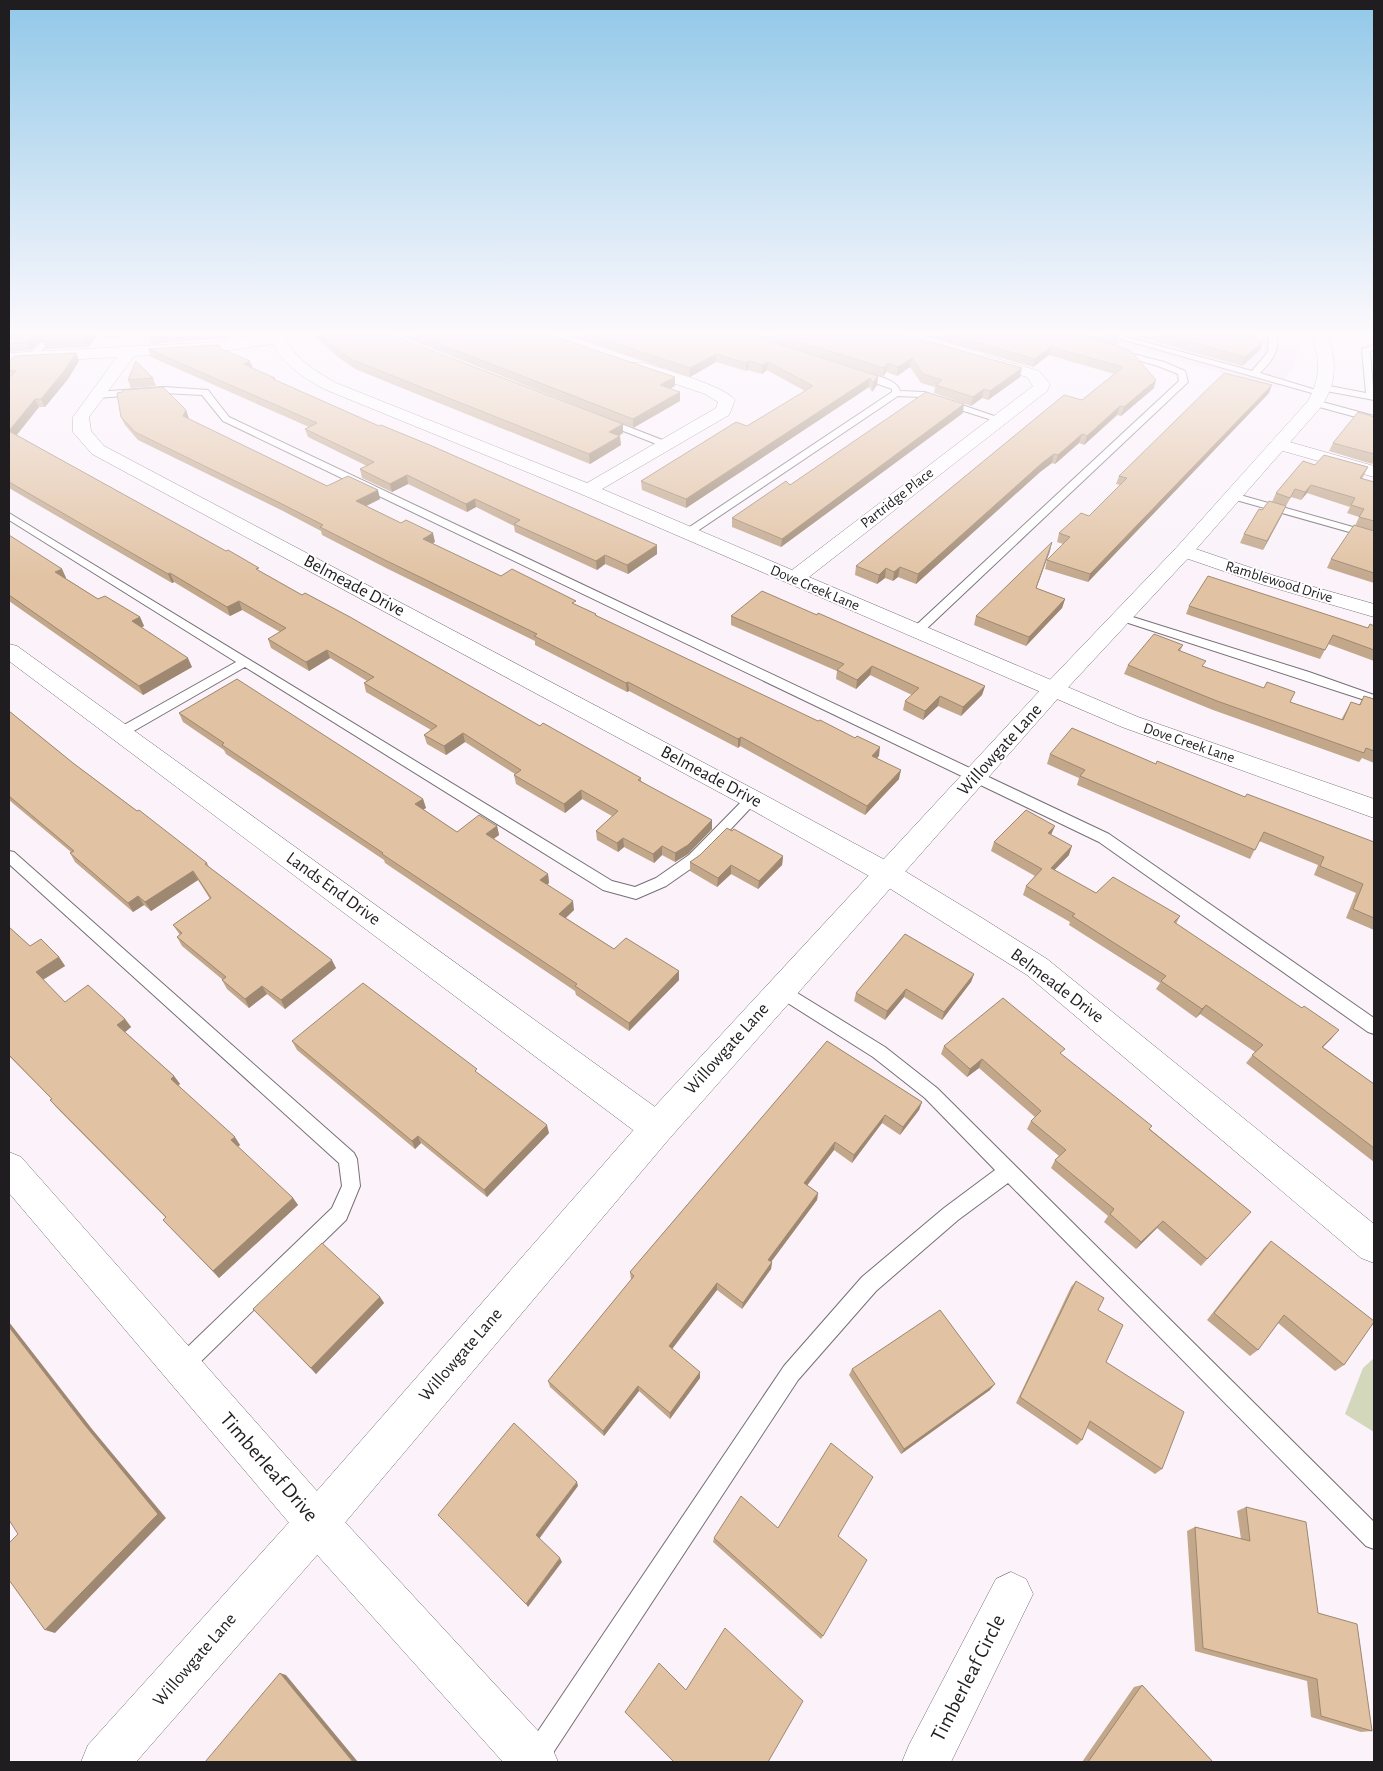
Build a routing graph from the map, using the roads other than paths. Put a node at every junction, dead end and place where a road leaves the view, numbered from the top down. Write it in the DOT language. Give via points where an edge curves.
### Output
graph roads {
  1 [pos="81,418"];
  2 [pos="225,418"];
  3 [pos="409,418"];
  4 [pos="597,418"];
  5 [pos="711,418"];
  6 [pos="859,418"];
  7 [pos="994,418"];
  8 [pos="1146,418"];
  9 [pos="1301,418"];
  10 [pos="998,419"];
  11 [pos="1279,444"];
  12 [pos="667,445"];
  13 [pos="1374,472"];
  14 [pos="588,490"];
  15 [pos="1233,496"];
  16 [pos="9,516"];
  17 [pos="686,534"];
  18 [pos="1374,536"];
  19 [pos="1184,551"];
  20 [pos="793,579"];
  21 [pos="1374,611"];
  22 [pos="1120,618"];
  23 [pos="917,631"];
  24 [pos="9,651"];
  25 [pos="245,662"];
  26 [pos="1053,690"];
  27 [pos="1374,699"];
  28 [pos="120,733"];
  29 [pos="976,776"];
  30 [pos="752,799"];
  31 [pos="1374,808"];
  32 [pos="9,856"];
  33 [pos="888,874"];
  34 [pos="781,990"];
  35 [pos="1374,1027"];
  36 [pos="657,1128"];
  37 [pos="9,1168"];
  38 [pos="1008,1171"];
  39 [pos="1374,1246"];
  40 [pos="182,1367"];
  41 [pos="316,1523"];
  42 [pos="1374,1538"];
  43 [pos="1011,1594"];
  44 [pos="105,1762"];
  45 [pos="534,1762"];
  46 [pos="926,1762"];
  1 -- 30 [label="street, Belmeade Drive" via="82,432 98,450"];
  2 -- 29 [label="lane"];
  3 -- 14 [label="street, Dove Creek Lane"];
  4 -- 12 [label="lane"];
  5 -- 12 [label="street"];
  6 -- 17 [label="lane"];
  7 -- 10 [label="lane"];
  8 -- 23 [label="lane"];
  9 -- 11 [label="street, Willowgate Lane"];
  10 -- 20 [label="street, Partridge Place"];
  11 -- 13 [label="street"];
  11 -- 15 [label="street, Willowgate Lane"];
  12 -- 14 [label="street"];
  14 -- 17 [label="street, Dove Creek Lane"];
  15 -- 18 [label="lane"];
  15 -- 19 [label="street, Willowgate Lane"];
  16 -- 25 [label="lane"];
  17 -- 20 [label="street, Dove Creek Lane"];
  19 -- 21 [label="street, Ramblewood Drive"];
  19 -- 22 [label="street, Willowgate Lane"];
  20 -- 23 [label="street, Dove Creek Lane"];
  22 -- 26 [label="street, Willowgate Lane"];
  22 -- 27 [label="lane"];
  23 -- 26 [label="street, Dove Creek Lane"];
  24 -- 28 [label="street, Lands End Drive"];
  25 -- 28 [label="lane"];
  25 -- 30 [label="lane" via="608,886 636,893 661,882 694,859"];
  26 -- 29 [label="street, Willowgate Lane"];
  26 -- 31 [label="street, Dove Creek Lane" via="1130,722"];
  28 -- 36 [label="street, Lands End Drive"];
  29 -- 33 [label="street, Willowgate Lane"];
  29 -- 35 [label="lane" via="1104,838"];
  30 -- 33 [label="street, Belmeade Drive"];
  32 -- 40 [label="lane" via="348,1159 352,1186 339,1214"];
  33 -- 34 [label="street, Willowgate Lane"];
  33 -- 39 [label="street, Belmeade Drive" via="1037,967"];
  34 -- 36 [label="street, Willowgate Lane"];
  34 -- 38 [label="lane" via="879,1052 923,1087"];
  36 -- 41 [label="street, Willowgate Lane"];
  37 -- 40 [label="street, Timberleaf Drive"];
  38 -- 42 [label="lane"];
  38 -- 45 [label="lane" via="951,1214 869,1284 791,1373"];
  40 -- 41 [label="street, Timberleaf Drive"];
  41 -- 44 [label="street, Willowgate Lane"];
  41 -- 45 [label="street, Timberleaf Drive"];
  43 -- 46 [label="street, Timberleaf Circle"];
}
